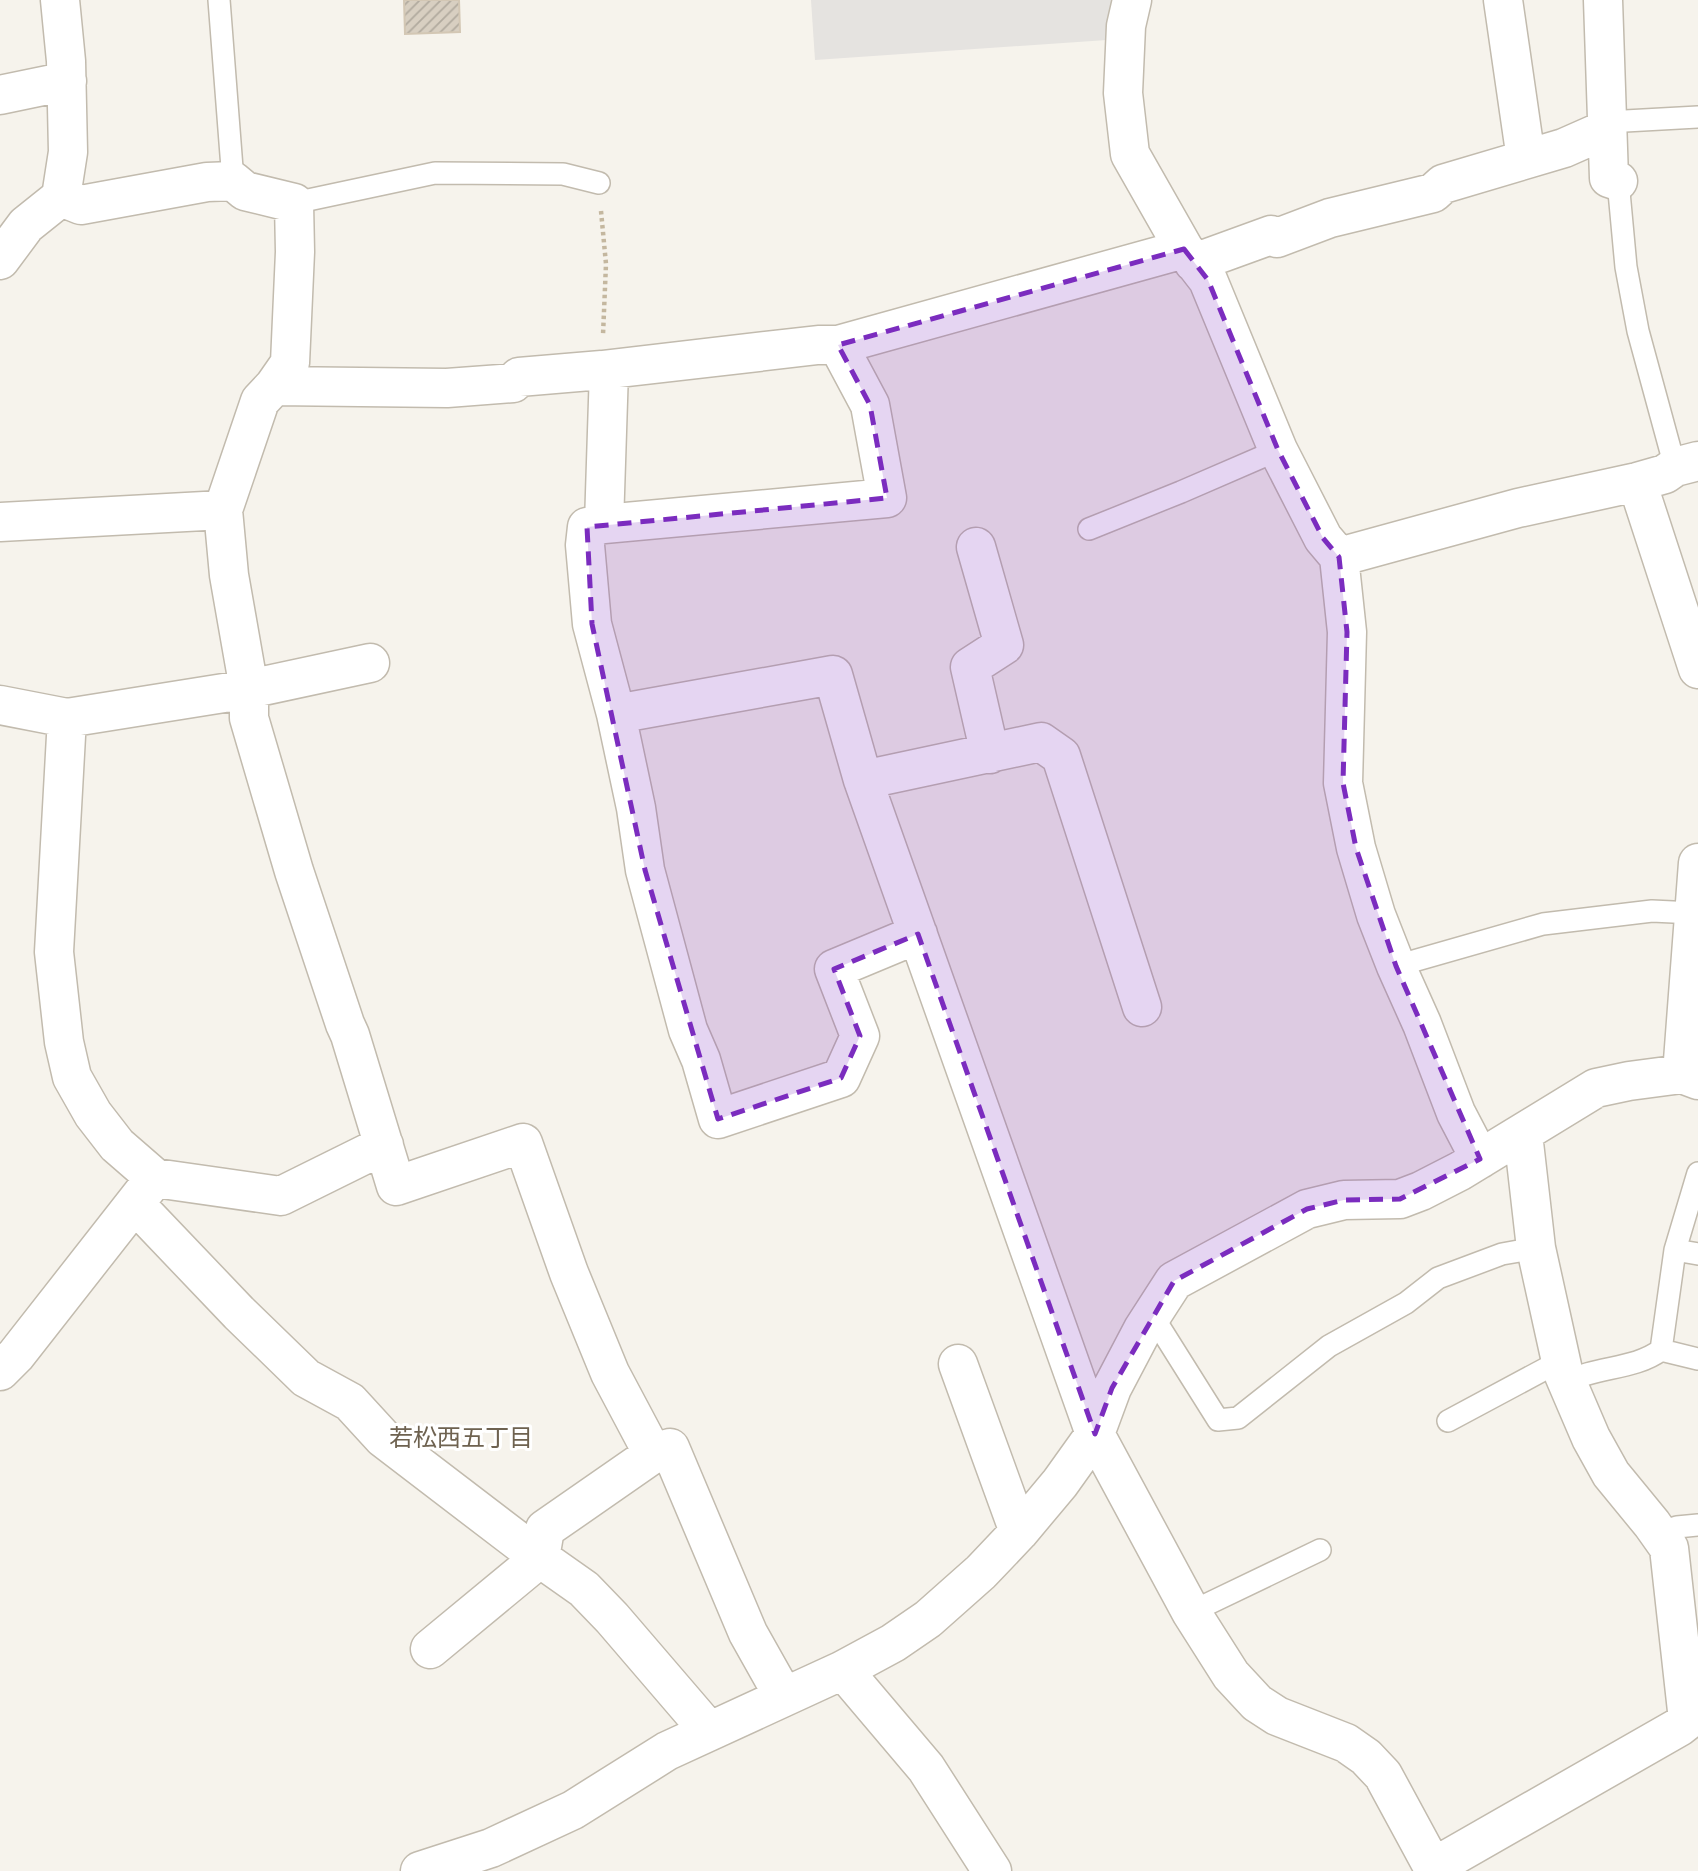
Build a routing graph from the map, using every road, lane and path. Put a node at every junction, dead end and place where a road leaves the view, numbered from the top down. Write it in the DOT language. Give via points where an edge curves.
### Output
graph roads {
  1 [pos="60,0"];
  2 [pos="219,0"];
  3 [pos="1132,0"];
  4 [pos="1503,0"];
  5 [pos="1603,0"];
  6 [pos="67,82"];
  7 [pos="0,95"];
  8 [pos="1698,117"];
  9 [pos="1607,126"];
  10 [pos="1526,159"];
  11 [pos="233,181"];
  12 [pos="1618,181"];
  13 [pos="599,183"];
  14 [pos="61,197"];
  15 [pos="293,203"];
  16 [pos="1189,256"];
  17 [pos="0,260"];
  18 [pos="838,345"];
  19 [pos="606,370"];
  20 [pos="274,386"];
  21 [pos="1278,450"];
  22 [pos="1687,464"];
  23 [pos="1637,482"];
  24 [pos="223,510"];
  25 [pos="0,522"];
  26 [pos="604,524"];
  27 [pos="1089,529"];
  28 [pos="976,547"];
  29 [pos="1339,557"];
  30 [pos="370,663"];
  31 [pos="1698,668"];
  32 [pos="249,689"];
  33 [pos="0,705"];
  34 [pos="616,715"];
  35 [pos="67,718"];
  36 [pos="990,754"];
  37 [pos="863,780"];
  38 [pos="1698,863"];
  39 [pos="1694,914"];
  40 [pos="918,934"];
  41 [pos="1396,966"];
  42 [pos="1142,1007"];
  43 [pos="1690,1077"];
  44 [pos="1523,1134"];
  45 [pos="384,1145"];
  46 [pos="1480,1159"];
  47 [pos="1698,1173"];
  48 [pos="145,1191"];
  49 [pos="1536,1248"];
  50 [pos="1675,1250"];
  51 [pos="1698,1254"];
  52 [pos="1152,1315"];
  53 [pos="1661,1350"];
  54 [pos="1698,1359"];
  55 [pos="958,1364"];
  56 [pos="0,1371"];
  57 [pos="1563,1371"];
  58 [pos="1448,1421"];
  59 [pos="1095,1434"];
  60 [pos="653,1454"];
  61 [pos="1698,1525"];
  62 [pos="1020,1532"];
  63 [pos="1658,1533"];
  64 [pos="1320,1549"];
  65 [pos="540,1558"];
  66 [pos="1191,1612"];
  67 [pos="430,1649"];
  68 [pos="843,1670"];
  69 [pos="784,1697"];
  70 [pos="709,1731"];
  71 [pos="1435,1869"];
  72 [pos="420,1871"];
  73 [pos="992,1871"];
  1 -- 6 [label="street"];
  2 -- 11 [label="lane"];
  3 -- 16 [label="street" via="1123,93 1130,154"];
  4 -- 10 [label="street"];
  5 -- 9 [label="street"];
  6 -- 7 [label="street"];
  6 -- 14 [label="street" via="68,152"];
  8 -- 9 [label="lane"];
  9 -- 10 [label="street" via="1564,148"];
  9 -- 12 [label="street" via="1609,178"];
  10 -- 16 [label="street" via="1443,184 1433,194 1330,218 1277,238 1271,235"];
  11 -- 14 [label="street" via="207,181 81,205"];
  11 -- 15 [label="street" via="244,191"];
  12 -- 22 [label="lane" via="1638,331"];
  13 -- 15 [label="lane" via="563,174 435,173"];
  13 -- 19 [label="path" via="606,264"];
  14 -- 17 [label="street" via="26,225"];
  15 -- 20 [label="street" via="289,363"];
  16 -- 18 [label="street"];
  16 -- 21 [label="street" via="1208,280"];
  18 -- 19 [label="street"];
  18 -- 26 [label="street" via="870,405 887,498"];
  19 -- 20 [label="street" via="447,388"];
  19 -- 26 [label="street"];
  20 -- 24 [label="street" via="260,401"];
  21 -- 27 [label="lane"];
  21 -- 29 [label="street" via="1323,538"];
  22 -- 23 [label="street"];
  23 -- 29 [label="street" via="1518,508"];
  23 -- 31 [label="street"];
  24 -- 25 [label="street"];
  24 -- 32 [label="street"];
  26 -- 34 [label="street" via="587,527 584,545 592,624"];
  28 -- 36 [label="street" via="1004,645 970,667"];
  29 -- 41 [label="street" via="1347,632 1343,783 1356,848"];
  30 -- 32 [label="street"];
  32 -- 35 [label="street"];
  32 -- 45 [label="street" via="250,718 294,871"];
  33 -- 35 [label="street"];
  34 -- 37 [label="street" via="833,675"];
  34 -- 40 [label="street" via="645,870 688,1030 718,1119 841,1078 860,1036 834,968"];
  35 -- 48 [label="street" via="54,952 64,1042 72,1077"];
  36 -- 37 [label="street"];
  36 -- 42 [label="street" via="1041,742 1061,756"];
  37 -- 40 [label="street"];
  38 -- 39 [label="street"];
  39 -- 41 [label="lane" via="1652,911 1543,925"];
  39 -- 43 [label="street"];
  40 -- 59 [label="street"];
  41 -- 46 [label="street"];
  43 -- 44 [label="street" via="1629,1080 1596,1088"];
  44 -- 46 [label="street"];
  44 -- 49 [label="street"];
  45 -- 48 [label="street" via="281,1196"];
  45 -- 60 [label="street" via="396,1186 523,1143 610,1373"];
  46 -- 52 [label="street" via="1400,1199 1344,1200 1307,1209 1174,1281"];
  47 -- 50 [label="lane"];
  48 -- 56 [label="street"];
  48 -- 65 [label="street" via="239,1313 306,1378 350,1402 383,1438"];
  49 -- 52 [label="lane" via="1502,1254 1438,1278 1406,1303 1329,1346 1238,1418 1218,1419"];
  49 -- 57 [label="street"];
  50 -- 51 [label="lane"];
  50 -- 53 [label="lane"];
  52 -- 59 [label="street" via="1112,1388"];
  53 -- 54 [label="lane"];
  53 -- 57 [label="lane" via="1639,1361 1577,1376"];
  55 -- 62 [label="street"];
  57 -- 58 [label="lane"];
  57 -- 63 [label="street" via="1611,1474"];
  59 -- 62 [label="street"];
  59 -- 66 [label="street"];
  60 -- 65 [label="street" via="545,1528"];
  60 -- 69 [label="street" via="670,1448 748,1633"];
  61 -- 63 [label="lane"];
  62 -- 68 [label="street" via="928,1619"];
  63 -- 71 [label="street" via="1669,1548 1688,1720"];
  64 -- 66 [label="lane"];
  65 -- 67 [label="street"];
  65 -- 70 [label="street" via="584,1589"];
  66 -- 71 [label="street" via="1231,1675 1257,1703 1366,1756 1383,1775"];
  68 -- 69 [label="street"];
  68 -- 73 [label="street" via="926,1768"];
  69 -- 70 [label="street"];
  70 -- 72 [label="street" via="667,1751 573,1810 491,1848"];
}
